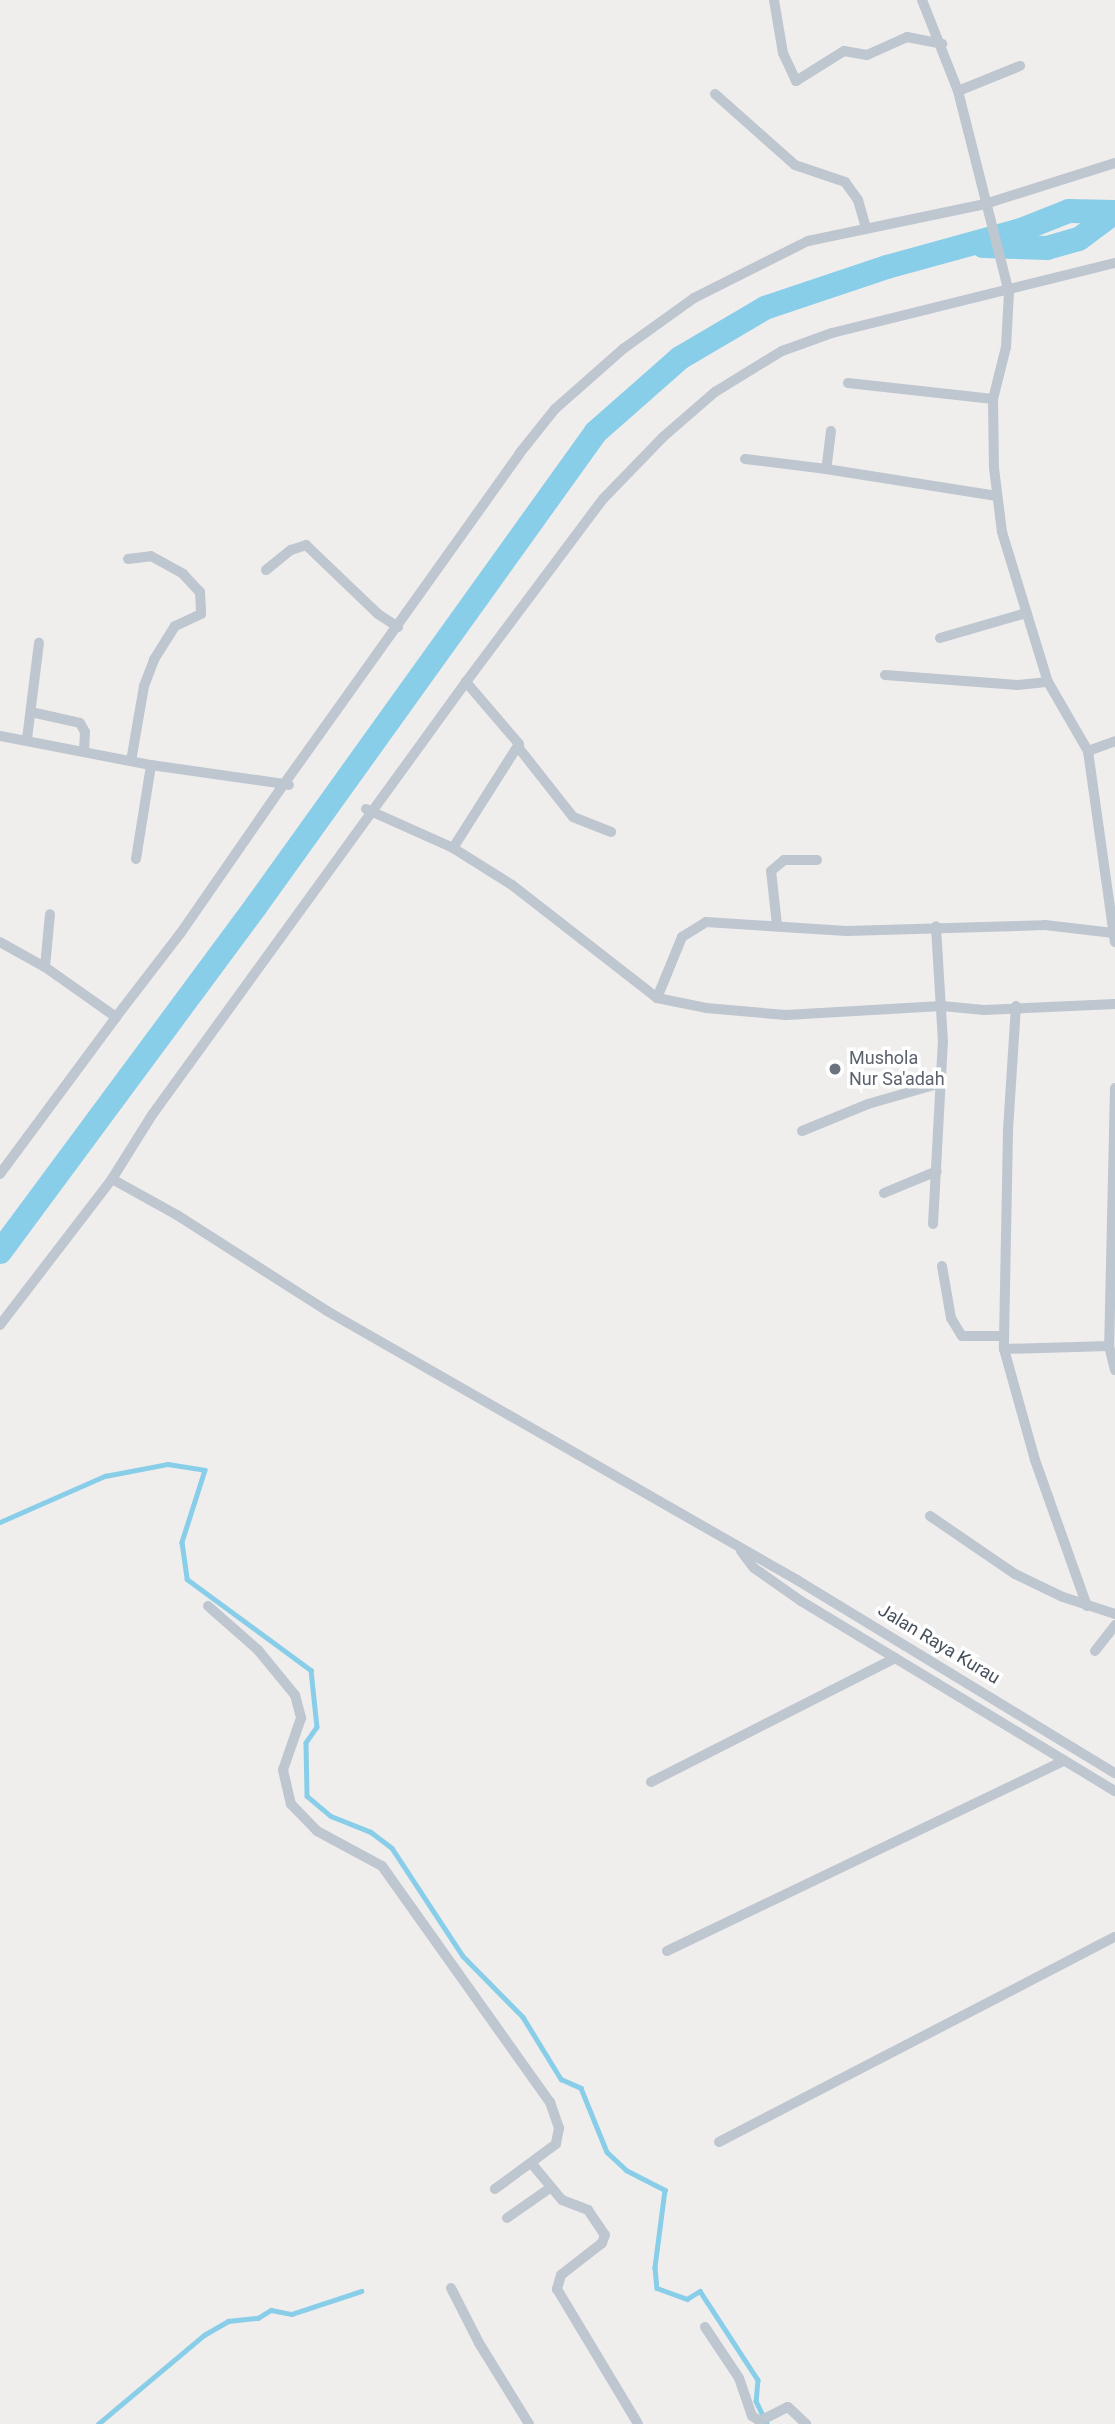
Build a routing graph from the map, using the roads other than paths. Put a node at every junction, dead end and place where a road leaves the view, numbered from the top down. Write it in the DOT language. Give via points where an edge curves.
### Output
graph roads {
  1 [pos="774,0"];
  2 [pos="922,0"];
  3 [pos="942,44"];
  4 [pos="1020,66"];
  5 [pos="958,91"];
  6 [pos="715,94"];
  7 [pos="1115,163"];
  8 [pos="987,209"];
  9 [pos="866,228"];
  10 [pos="1115,263"];
  11 [pos="1009,292"];
  12 [pos="848,383"];
  13 [pos="993,400"];
  14 [pos="831,431"];
  15 [pos="745,459"];
  16 [pos="826,469"];
  17 [pos="997,496"];
  18 [pos="128,559"];
  19 [pos="266,570"];
  20 [pos="1026,613"];
  21 [pos="398,627"];
  22 [pos="940,638"];
  23 [pos="39,643"];
  24 [pos="885,675"];
  25 [pos="466,682"];
  26 [pos="1048,682"];
  27 [pos="31,712"];
  28 [pos="0,736"];
  29 [pos="27,739"];
  30 [pos="1115,741"];
  31 [pos="518,747"];
  32 [pos="84,751"];
  33 [pos="1088,751"];
  34 [pos="131,761"];
  35 [pos="151,765"];
  36 [pos="287,785"];
  37 [pos="371,810"];
  38 [pos="611,832"];
  39 [pos="453,848"];
  40 [pos="136,859"];
  41 [pos="817,860"];
  42 [pos="50,914"];
  43 [pos="777,925"];
  44 [pos="936,926"];
  45 [pos="1114,933"];
  46 [pos="0,942"];
  47 [pos="1115,942"];
  48 [pos="45,967"];
  49 [pos="657,998"];
  50 [pos="1115,1004"];
  51 [pos="942,1006"];
  52 [pos="1016,1006"];
  53 [pos="116,1017"];
  54 [pos="941,1083"];
  55 [pos="1115,1088"];
  56 [pos="802,1131"];
  57 [pos="937,1171"];
  58 [pos="0,1174"];
  59 [pos="112,1179"];
  60 [pos="884,1194"];
  61 [pos="933,1224"];
  62 [pos="1113,1243"];
  63 [pos="942,1266"];
  64 [pos="0,1325"];
  65 [pos="1004,1336"];
  66 [pos="1109,1346"];
  67 [pos="1004,1349"];
  68 [pos="1115,1370"];
  69 [pos="930,1516"];
  70 [pos="741,1551"];
  71 [pos="1087,1605"];
  72 [pos="208,1606"];
  73 [pos="1115,1614"];
  74 [pos="1115,1625"];
  75 [pos="1095,1651"];
  76 [pos="895,1658"];
  77 [pos="1063,1761"];
  78 [pos="1115,1773"];
  79 [pos="651,1782"];
  80 [pos="1115,1791"];
  81 [pos="1115,1937"];
  82 [pos="667,1951"];
  83 [pos="719,2142"];
  84 [pos="532,2164"];
  85 [pos="550,2188"];
  86 [pos="495,2189"];
  87 [pos="507,2218"];
  88 [pos="451,2288"];
  89 [pos="705,2327"];
  90 [pos="754,2420"];
  91 [pos="634,2423"];
  92 [pos="529,2424"];
  93 [pos="806,2424"];
  1 -- 3 [label="street" via="783,53 796,81 844,51 867,55 907,37"];
  2 -- 3 [label="street"];
  3 -- 5 [label="street"];
  4 -- 5 [label="street"];
  5 -- 8 [label="street"];
  6 -- 9 [label="street" via="795,165 845,182 858,200"];
  7 -- 8 [label="street"];
  8 -- 9 [label="street"];
  8 -- 11 [label="street"];
  9 -- 21 [label="street" via="808,241 723,282 584,382 519,454"];
  10 -- 11 [label="street"];
  11 -- 13 [label="street" via="1006,347"];
  11 -- 25 [label="street" via="832,333 782,351 715,392 603,499"];
  12 -- 13 [label="street"];
  13 -- 17 [label="street"];
  14 -- 16 [label="street"];
  15 -- 16 [label="street"];
  16 -- 17 [label="street"];
  17 -- 20 [label="street" via="1002,532"];
  18 -- 34 [label="street" via="151,556 183,574 200,592 201,614 175,626 154,660 144,686"];
  19 -- 21 [label="street" via="291,550 306,545 378,614"];
  20 -- 22 [label="street"];
  20 -- 26 [label="street"];
  21 -- 36 [label="street"];
  23 -- 27 [label="street"];
  24 -- 26 [label="street" via="1018,685"];
  25 -- 31 [label="street"];
  25 -- 37 [label="street"];
  26 -- 33 [label="street"];
  27 -- 29 [label="street"];
  27 -- 32 [label="street" via="80,723 85,732"];
  28 -- 29 [label="street"];
  29 -- 32 [label="street"];
  30 -- 33 [label="street"];
  31 -- 38 [label="street" via="573,817"];
  31 -- 39 [label="street" via="494,777"];
  32 -- 34 [label="street"];
  33 -- 45 [label="street"];
  34 -- 35 [label="street"];
  35 -- 36 [label="street"];
  35 -- 40 [label="street"];
  36 -- 53 [label="street"];
  37 -- 39 [label="street"];
  37 -- 59 [label="street" via="152,1115"];
  39 -- 49 [label="street" via="512,885"];
  41 -- 43 [label="street" via="784,860 771,872"];
  42 -- 48 [label="street"];
  43 -- 44 [label="street" via="847,931"];
  43 -- 49 [label="street" via="720,920 696,925 682,937"];
  44 -- 45 [label="street" via="1045,925"];
  44 -- 51 [label="street"];
  45 -- 47 [label="street"];
  46 -- 48 [label="street"];
  48 -- 53 [label="street"];
  49 -- 51 [label="street" via="706,1008 786,1015"];
  50 -- 52 [label="street"];
  51 -- 52 [label="street" via="984,1010"];
  51 -- 54 [label="street"];
  52 -- 65 [label="street" via="1007,1131"];
  53 -- 58 [label="street"];
  54 -- 56 [label="street" via="868,1104"];
  54 -- 57 [label="street"];
  55 -- 62 [label="street"];
  57 -- 60 [label="street"];
  57 -- 61 [label="street"];
  59 -- 64 [label="street"];
  59 -- 70 [label="street" via="177,1214 327,1311"];
  62 -- 66 [label="street"];
  63 -- 65 [label="street" via="951,1318 962,1336"];
  65 -- 67 [label="street"];
  66 -- 67 [label="street"];
  66 -- 68 [label="street"];
  67 -- 71 [label="street" via="1035,1460"];
  69 -- 71 [label="street" via="1015,1574"];
  70 -- 76 [label="street" via="765,1577"];
  70 -- 78 [label="street, Jalan Raya Kurau" via="797,1580"];
  71 -- 73 [label="street"];
  72 -- 84 [label="street" via="258,1650 295,1695 301,1718 283,1770 291,1804 317,1831 351,1845 382,1866 550,2102 558,2139"];
  74 -- 75 [label="street"];
  76 -- 77 [label="street"];
  76 -- 79 [label="street"];
  77 -- 80 [label="street"];
  77 -- 82 [label="street"];
  81 -- 83 [label="street"];
  84 -- 85 [label="street"];
  84 -- 86 [label="street"];
  85 -- 87 [label="street"];
  85 -- 91 [label="street" via="565,2202 586,2208 605,2235 602,2243 561,2275 557,2289"];
  88 -- 92 [label="street"];
  89 -- 90 [label="street" via="739,2378"];
  90 -- 93 [label="street" via="788,2407"];
}
